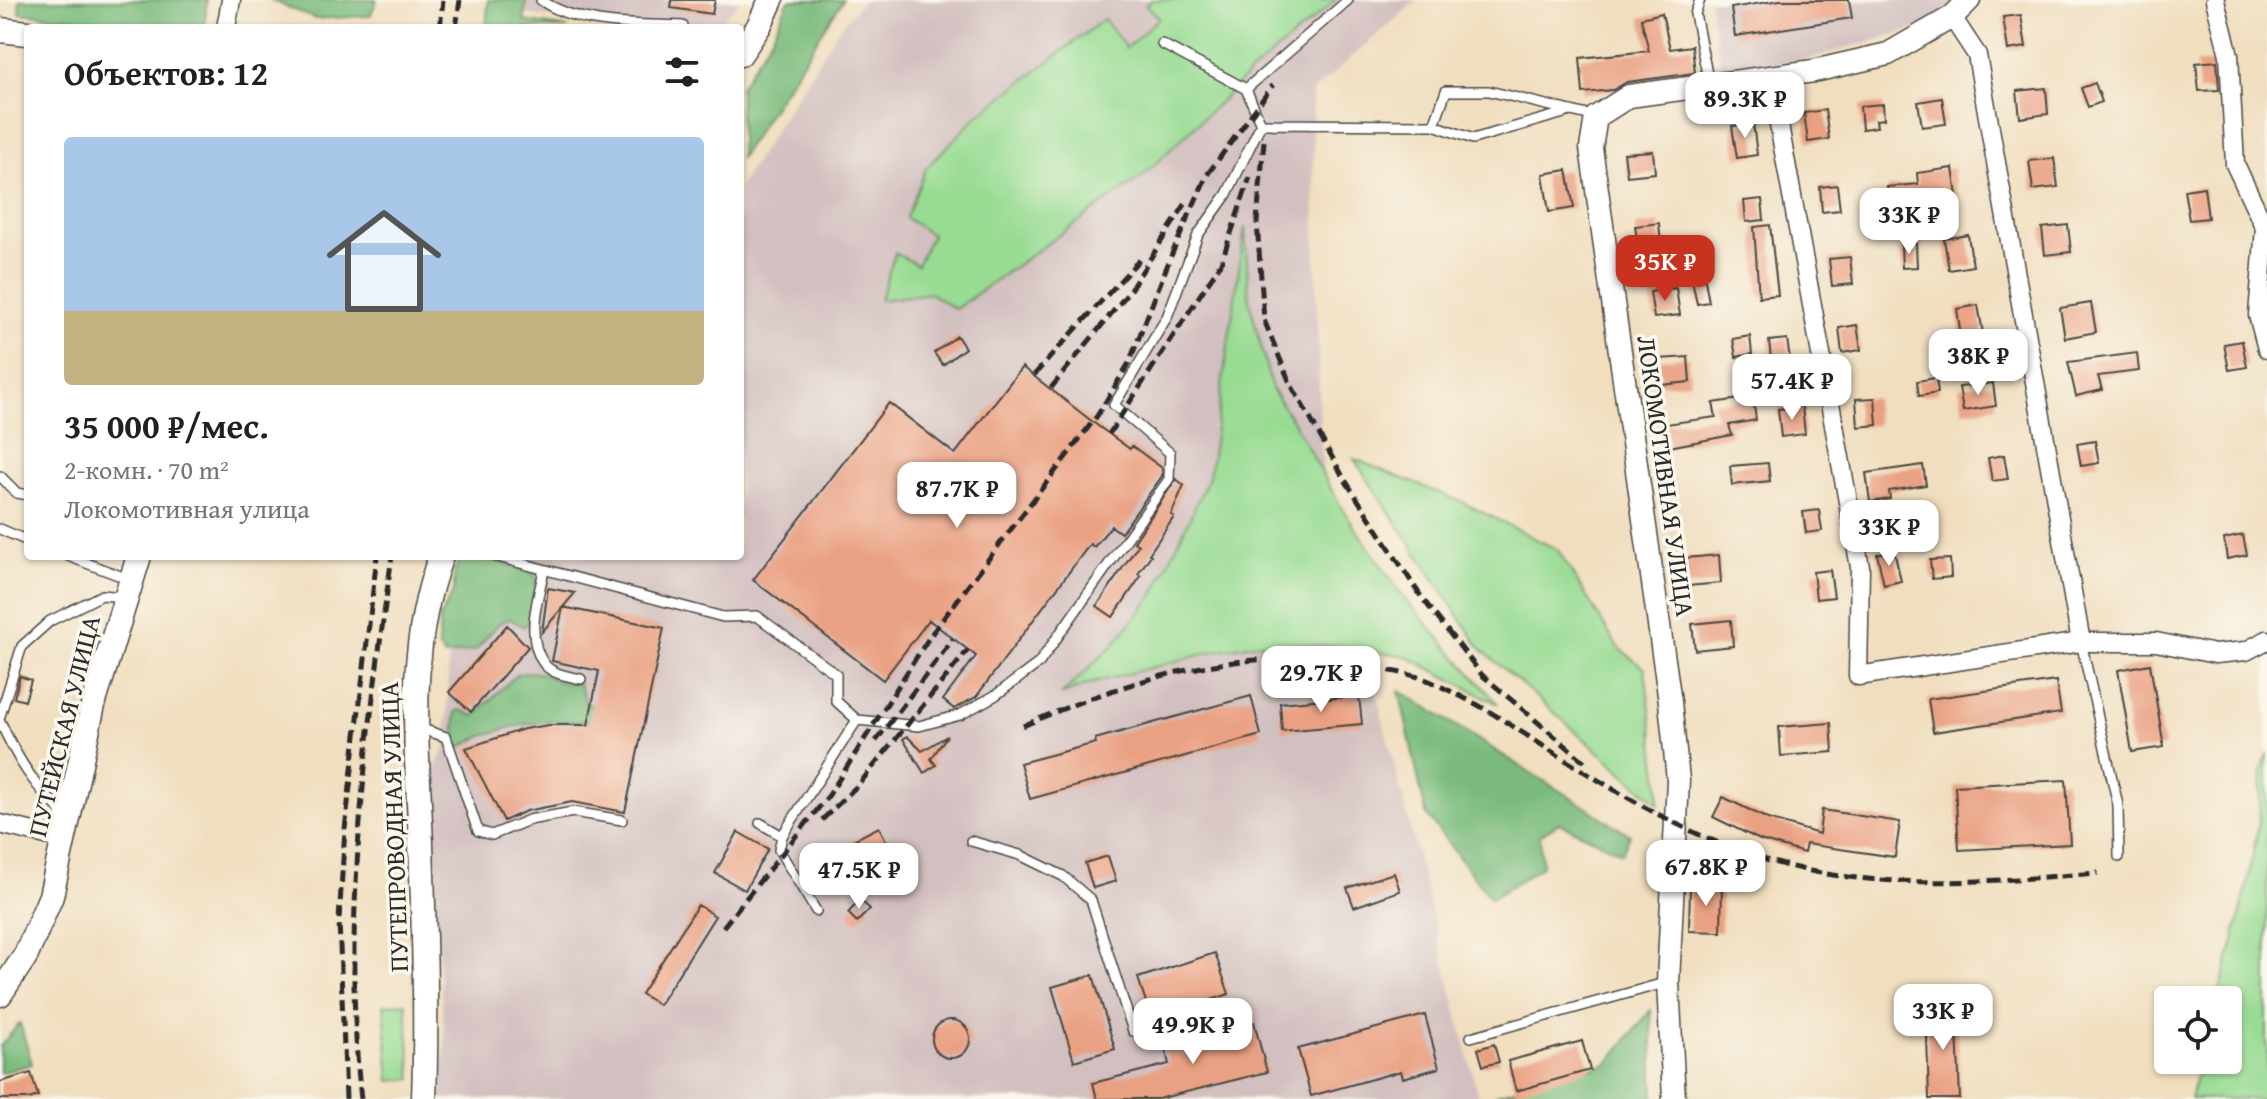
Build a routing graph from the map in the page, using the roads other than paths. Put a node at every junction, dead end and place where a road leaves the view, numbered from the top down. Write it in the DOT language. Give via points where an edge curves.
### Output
graph roads {
  1 [pos="231,0"];
  2 [pos="541,0"];
  3 [pos="764,0"];
  4 [pos="771,0"];
  5 [pos="1348,0"];
  6 [pos="1700,0"];
  7 [pos="1969,0"];
  8 [pos="2215,0"];
  9 [pos="1952,17"];
  10 [pos="227,24"];
  11 [pos="654,24"];
  12 [pos="742,24"];
  13 [pos="0,30"];
  14 [pos="24,33"];
  15 [pos="1162,44"];
  16 [pos="744,48"];
  17 [pos="1770,76"];
  18 [pos="1709,84"];
  19 [pos="1246,89"];
  20 [pos="1571,111"];
  21 [pos="1596,117"];
  22 [pos="1261,124"];
  23 [pos="1434,125"];
  24 [pos="2267,349"];
  25 [pos="0,476"];
  26 [pos="24,494"];
  27 [pos="0,529"];
  28 [pos="24,539"];
  29 [pos="76,560"];
  30 [pos="138,560"];
  31 [pos="439,560"];
  32 [pos="508,560"];
  33 [pos="544,570"];
  34 [pos="129,588"];
  35 [pos="2267,640"];
  36 [pos="2081,642"];
  37 [pos="581,679"];
  38 [pos="0,719"];
  39 [pos="857,720"];
  40 [pos="416,727"];
  41 [pos="622,820"];
  42 [pos="760,823"];
  43 [pos="0,824"];
  44 [pos="66,827"];
  45 [pos="782,836"];
  46 [pos="971,841"];
  47 [pos="2119,857"];
  48 [pos="816,911"];
  49 [pos="1668,982"];
  50 [pos="0,994"];
  51 [pos="1133,1031"];
  52 [pos="1471,1037"];
  53 [pos="424,1099"];
  54 [pos="1674,1099"];
  1 -- 10 [label="street"];
  2 -- 11 [label="lane" via="556,11 597,20"];
  3 -- 12 [label="main road"];
  4 -- 16 [label="main road"];
  5 -- 19 [label="lane"];
  6 -- 18 [label="lane" via="1695,14"];
  7 -- 9 [label="street"];
  8 -- 24 [label="street" via="2229,55 2235,164 2265,228 2258,315"];
  9 -- 17 [label="street" via="1888,54"];
  9 -- 36 [label="street" via="1977,55"];
  13 -- 14 [label="main road"];
  15 -- 19 [label="lane"];
  17 -- 18 [label="street"];
  17 -- 36 [label="street" via="1860,567 1858,676"];
  18 -- 21 [label="street" via="1629,96"];
  19 -- 22 [label="lane"];
  20 -- 21 [label="lane"];
  20 -- 23 [label="lane" via="1473,139"];
  20 -- 23 [label="lane" via="1489,91 1446,91"];
  21 -- 49 [label="street, ЛОКОМОТИВНАЯ УЛИЦА" via="1591,148 1678,780"];
  22 -- 23 [label="lane"];
  22 -- 39 [label="lane" via="1227,194 1198,235 1167,317 1114,405 1170,453 1169,479 1039,663 960,715 919,726"];
  25 -- 26 [label="lane"];
  27 -- 28 [label="lane"];
  29 -- 34 [label="lane"];
  30 -- 34 [label="main road, ПУТЕЙСКАЯ УЛИЦА"];
  31 -- 40 [label="main road, ПУТЕПРОВОДНАЯ УЛИЦА" via="418,644"];
  32 -- 33 [label="lane"];
  33 -- 37 [label="lane" via="533,625 538,646 545,664"];
  33 -- 39 [label="lane" via="723,617 757,616 836,674 836,701"];
  34 -- 38 [label="lane" via="50,621 22,646"];
  34 -- 44 [label="main road, ПУТЕЙСКАЯ УЛИЦА" via="93,705"];
  35 -- 36 [label="street" via="2246,651 2215,654 2156,642"];
  36 -- 47 [label="lane" via="2118,805"];
  38 -- 44 [label="lane" via="14,753"];
  39 -- 45 [label="lane"];
  40 -- 41 [label="lane" via="446,737 478,831 492,835 565,813"];
  40 -- 53 [label="main road, ПУТЕПРОВОДНАЯ УЛИЦА" via="427,1004"];
  42 -- 45 [label="lane"];
  43 -- 44 [label="street"];
  44 -- 50 [label="main road, ПУТЕЙСКАЯ УЛИЦА" via="51,896 26,955"];
  45 -- 48 [label="lane" via="779,850"];
  46 -- 51 [label="lane" via="1020,855 1063,876 1091,900"];
  49 -- 52 [label="lane"];
  49 -- 54 [label="street, ЛОКОМОТИВНАЯ УЛИЦА"];
}
